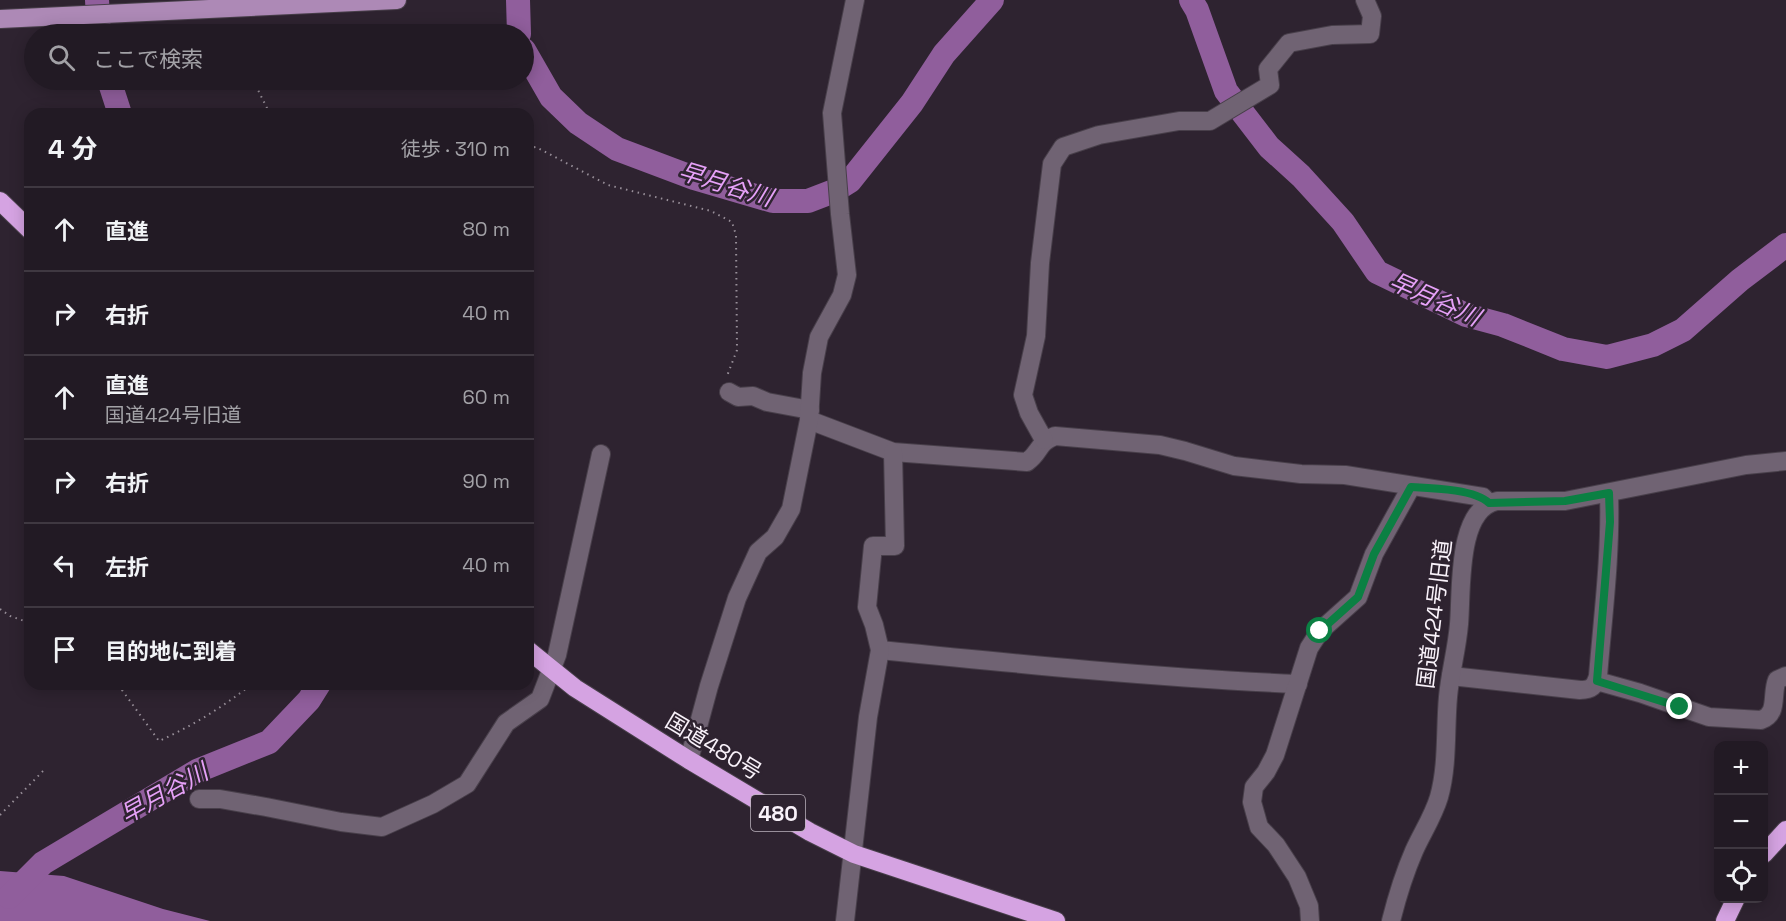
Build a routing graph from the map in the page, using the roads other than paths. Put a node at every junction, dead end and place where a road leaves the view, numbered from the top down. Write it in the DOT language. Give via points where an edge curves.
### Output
graph roads {
  1 [pos="397,0"];
  2 [pos="855,0"];
  3 [pos="1365,0"];
  4 [pos="0,20"];
  5 [pos="0,201"];
  6 [pos="24,224"];
  7 [pos="729,392"];
  8 [pos="810,415"];
  9 [pos="1044,440"];
  10 [pos="893,452"];
  11 [pos="601,454"];
  12 [pos="1786,461"];
  13 [pos="1411,487"];
  14 [pos="1609,493"];
  15 [pos="1489,503"];
  16 [pos="880,650"];
  17 [pos="534,655"];
  18 [pos="552,669"];
  19 [pos="1451,676"];
  20 [pos="1786,676"];
  21 [pos="1597,681"];
  22 [pos="1298,684"];
  23 [pos="689,760"];
  24 [pos="199,800"];
  25 [pos="1786,830"];
  26 [pos="1768,850"];
  27 [pos="854,854"];
  28 [pos="1734,903"];
  29 [pos="845,921"];
  30 [pos="1056,921"];
  31 [pos="1310,921"];
  32 [pos="1391,921"];
  33 [pos="1725,921"];
  1 -- 4 [label="main road"];
  2 -- 8 [label="street" via="832,114 847,275 842,295 819,337"];
  3 -- 9 [label="street" via="1372,16 1370,34 1332,35 1289,44 1268,69 1270,85 1210,121 1099,135 1063,147 1052,164 1036,336 1023,395"];
  5 -- 6 [label="highway"];
  7 -- 8 [label="street"];
  8 -- 10 [label="street"];
  8 -- 23 [label="street" via="791,509 775,537 758,552 737,598"];
  9 -- 10 [label="street" via="1027,462"];
  9 -- 13 [label="street" via="1055,436 1160,445 1234,466 1345,475"];
  10 -- 16 [label="street" via="895,546 873,546 867,607"];
  11 -- 18 [label="street"];
  12 -- 14 [label="street" via="1746,465"];
  13 -- 15 [label="street" via="1483,497"];
  13 -- 22 [label="street" via="1374,554 1358,597 1320,631 1309,648"];
  14 -- 15 [label="street" via="1565,501"];
  14 -- 21 [label="street"];
  15 -- 19 [label="street, 国道424号旧道" via="1479,511 1469,530"];
  16 -- 22 [label="street" via="1072,669"];
  16 -- 27 [label="street" via="868,717"];
  17 -- 18 [label="highway, 国道480号 / 480"];
  18 -- 23 [label="highway, 国道480号 / 480" via="575,688"];
  18 -- 24 [label="street" via="540,699 506,723 467,784 382,827 220,800"];
  19 -- 21 [label="street" via="1581,690 1592,688"];
  19 -- 32 [label="street, 国道424号旧道" via="1441,788 1406,870"];
  20 -- 21 [label="street" via="1777,680 1772,711 1761,720 1709,717"];
  22 -- 31 [label="street" via="1275,755 1254,786 1252,802 1259,827 1297,877 1309,906"];
  23 -- 27 [label="highway, 国道480号 / 480"];
  25 -- 26 [label="highway"];
  27 -- 29 [label="street"];
  27 -- 30 [label="highway, 国道480号 / 480"];
  28 -- 33 [label="highway"];
}
